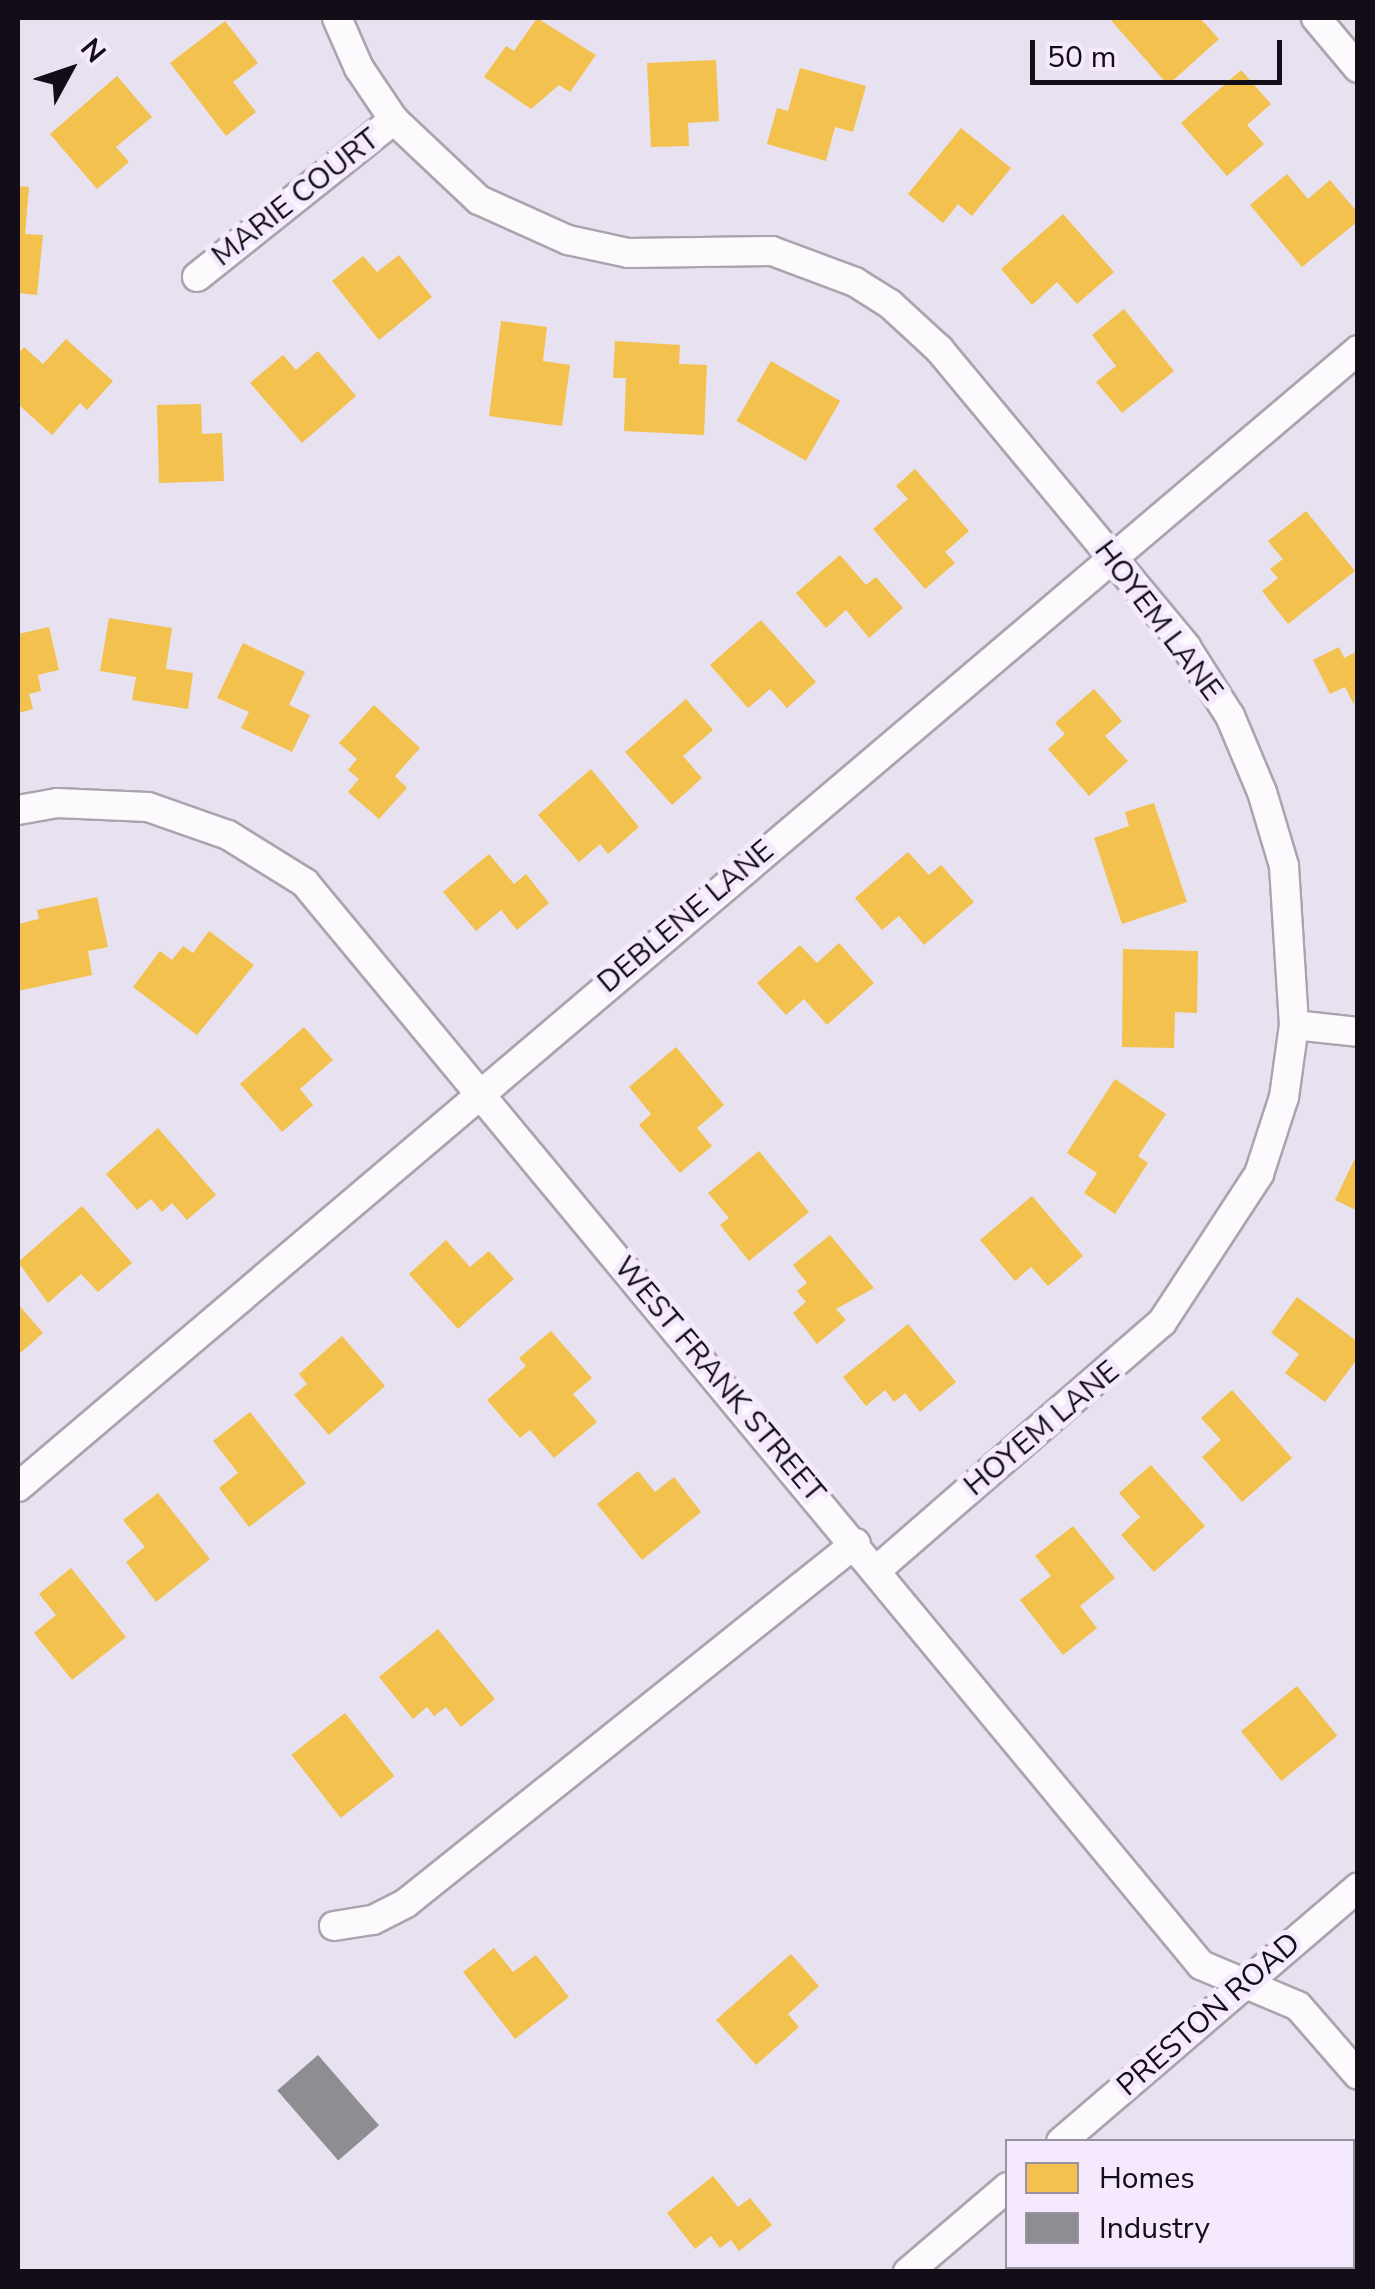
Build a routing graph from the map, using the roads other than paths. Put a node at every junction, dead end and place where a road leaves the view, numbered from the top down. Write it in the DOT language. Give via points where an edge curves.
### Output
graph roads {
  1 [pos="338,18"];
  2 [pos="1316,18"];
  3 [pos="1358,68"];
  4 [pos="394,120"];
  5 [pos="197,277"];
  6 [pos="1358,350"];
  7 [pos="1110,556"];
  8 [pos="18,810"];
  9 [pos="1294,1026"];
  10 [pos="1358,1032"];
  11 [pos="480,1092"];
  12 [pos="18,1488"];
  13 [pos="856,1544"];
  14 [pos="878,1568"];
  15 [pos="1358,1887"];
  16 [pos="334,1926"];
  17 [pos="1247,1982"];
  18 [pos="1358,2075"];
  19 [pos="1064,2139"];
  20 [pos="1005,2190"];
  21 [pos="908,2272"];
  1 -- 4 [label="street" via="359,68"];
  2 -- 3 [label="street"];
  4 -- 5 [label="street, MARIE COURT"];
  4 -- 7 [label="street, HOYEM LANE" via="478,200 568,240 628,253 772,251 855,282 939,349"];
  6 -- 7 [label="street, DEBLENE LANE"];
  7 -- 9 [label="street, HOYEM LANE" via="1186,647 1230,716 1262,792 1284,866"];
  7 -- 11 [label="street, DEBLENE LANE"];
  8 -- 11 [label="street, WEST FRANK STREET" via="57,803 148,807 266,855 334,912"];
  9 -- 10 [label="street"];
  9 -- 14 [label="street, HOYEM LANE" via="1284,1097 1259,1174 1162,1322"];
  11 -- 12 [label="street, DEBLENE LANE"];
  11 -- 13 [label="street, WEST FRANK STREET"];
  13 -- 14 [label="street, WEST FRANK STREET"];
  13 -- 16 [label="street" via="406,1903 373,1920"];
  14 -- 17 [label="street, WEST FRANK STREET" via="1201,1965"];
  15 -- 17 [label="street, PRESTON ROAD"];
  17 -- 18 [label="street, WEST FRANK STREET" via="1298,2006"];
  17 -- 19 [label="street, PRESTON ROAD"];
  20 -- 21 [label="street"];
}
